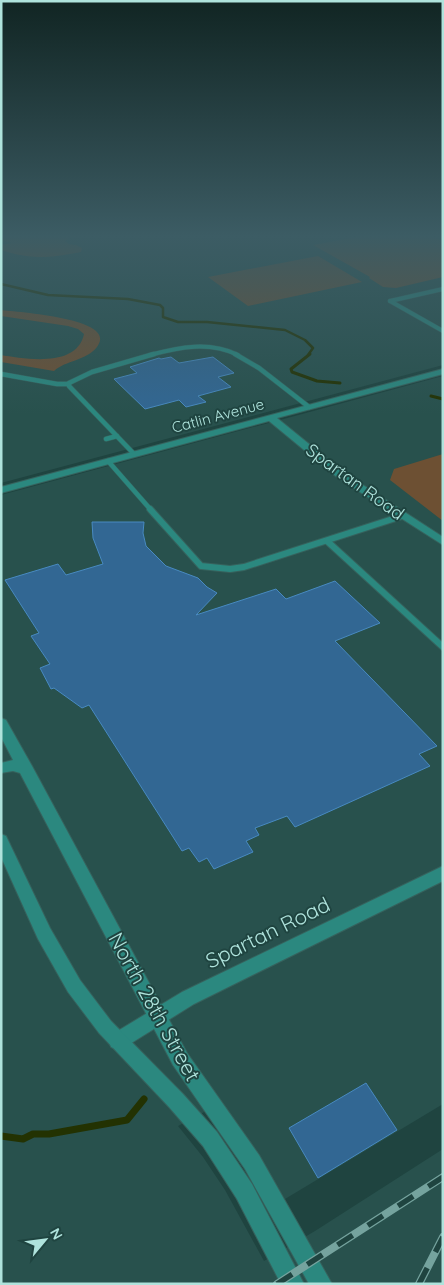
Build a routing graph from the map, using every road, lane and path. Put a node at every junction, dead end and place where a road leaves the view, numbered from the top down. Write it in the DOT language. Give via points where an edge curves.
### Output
graph roads {
  1 [pos="421,294"];
  2 [pos="443,331"];
  3 [pos="443,371"];
  4 [pos="1,374"];
  5 [pos="69,384"];
  6 [pos="309,407"];
  7 [pos="270,418"];
  8 [pos="117,436"];
  9 [pos="106,439"];
  10 [pos="134,454"];
  11 [pos="108,461"];
  12 [pos="1,490"];
  13 [pos="402,516"];
  14 [pos="327,541"];
  15 [pos="443,542"];
  16 [pos="443,648"];
  17 [pos="1,723"];
  18 [pos="1,768"];
  19 [pos="27,770"];
  20 [pos="1,840"];
  21 [pos="443,873"];
  22 [pos="157,1016"];
  23 [pos="118,1041"];
  24 [pos="293,1284"];
  25 [pos="321,1284"];
  1 -- 2 [label="lane" via="390,301"];
  3 -- 6 [label="street, Catlin Avenue"];
  4 -- 5 [label="lane"];
  5 -- 6 [label="lane" via="94,371 147,356 194,346 214,346 241,355"];
  5 -- 8 [label="lane"];
  6 -- 7 [label="street, Catlin Avenue"];
  7 -- 10 [label="street, Catlin Avenue"];
  7 -- 13 [label="street, Spartan Road" via="334,470"];
  8 -- 9 [label="lane"];
  8 -- 10 [label="lane"];
  10 -- 11 [label="street, Catlin Avenue"];
  11 -- 12 [label="street, Catlin Avenue"];
  11 -- 14 [label="lane" via="201,566 240,568"];
  13 -- 14 [label="lane"];
  13 -- 15 [label="street, Spartan Road"];
  14 -- 16 [label="lane"];
  17 -- 19 [label="street, North 28th Street"];
  18 -- 19 [label="street" via="14,765"];
  19 -- 22 [label="street, North 28th Street"];
  20 -- 23 [label="street, North 28th Street" via="73,985"];
  21 -- 22 [label="street, Spartan Road"];
  22 -- 23 [label="street, Spartan Road"];
  22 -- 25 [label="street, North 28th Street" via="192,1079 252,1162"];
  23 -- 24 [label="street, North 28th Street" via="211,1140 250,1200"];
}
